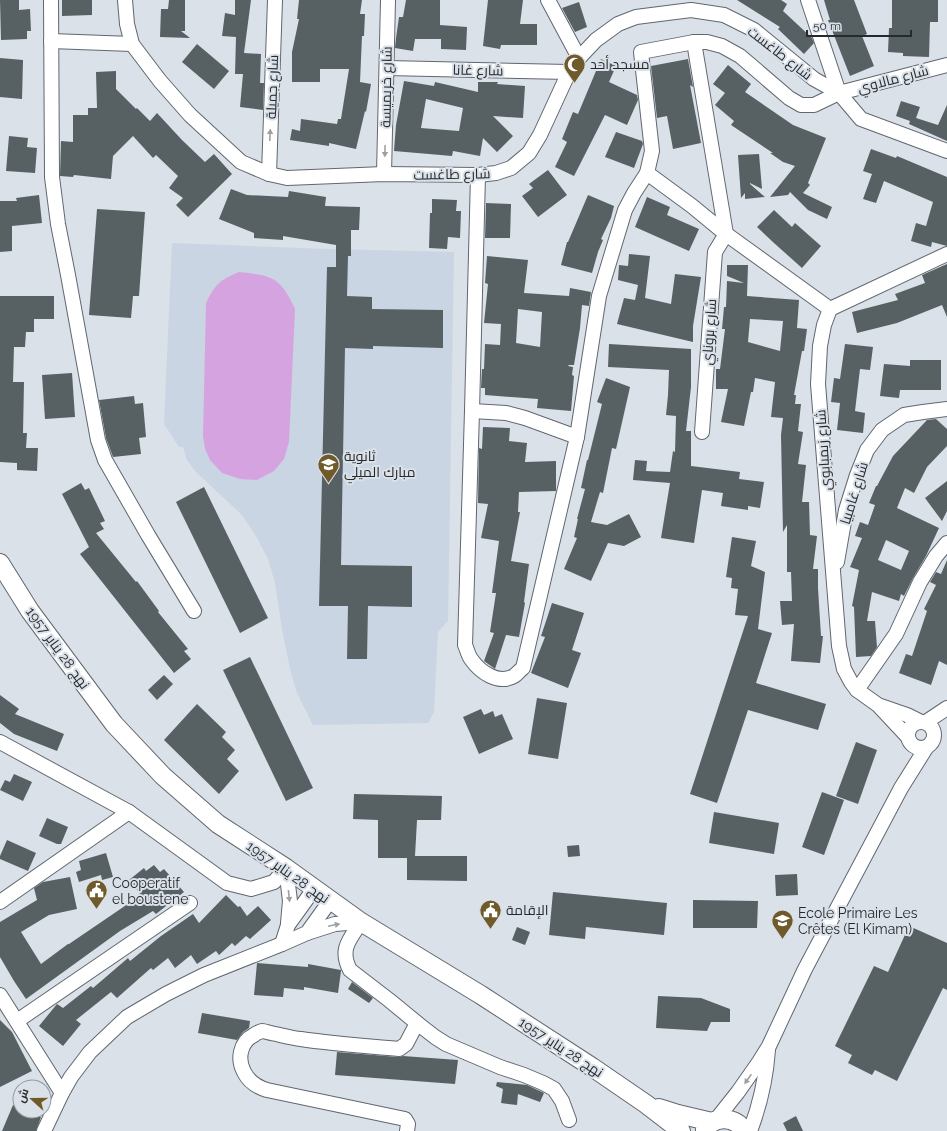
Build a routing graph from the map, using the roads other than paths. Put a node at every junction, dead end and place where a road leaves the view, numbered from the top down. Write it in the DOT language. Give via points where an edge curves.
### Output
graph roads {
  1 [pos="51,0"];
  2 [pos="126,0"];
  3 [pos="275,0"];
  4 [pos="388,0"];
  5 [pos="548,0"];
  6 [pos="808,0"];
  7 [pos="51,41"];
  8 [pos="694,42"];
  9 [pos="132,44"];
  10 [pos="578,58"];
  11 [pos="947,65"];
  12 [pos="387,68"];
  13 [pos="569,72"];
  14 [pos="839,94"];
  15 [pos="947,151"];
  16 [pos="647,173"];
  17 [pos="269,174"];
  18 [pos="384,174"];
  19 [pos="478,175"];
  20 [pos="726,234"];
  21 [pos="947,254"];
  22 [pos="830,309"];
  23 [pos="947,409"];
  24 [pos="472,411"];
  25 [pos="702,432"];
  26 [pos="577,437"];
  27 [pos="947,543"];
  28 [pos="0,563"];
  29 [pos="833,583"];
  30 [pos="194,611"];
  31 [pos="857,690"];
  32 [pos="878,705"];
  33 [pos="947,708"];
  34 [pos="947,718"];
  35 [pos="923,722"];
  36 [pos="935,734"];
  37 [pos="909,740"];
  38 [pos="0,742"];
  39 [pos="926,748"];
  40 [pos="901,788"];
  41 [pos="129,812"];
  42 [pos="286,868"];
  43 [pos="314,889"];
  44 [pos="330,900"];
  45 [pos="0,902"];
  46 [pos="190,903"];
  47 [pos="361,922"];
  48 [pos="288,925"];
  49 [pos="307,933"];
  50 [pos="282,944"];
  51 [pos="0,995"];
  52 [pos="17,1021"];
  53 [pos="417,1023"];
  54 [pos="769,1046"];
  55 [pos="62,1093"];
  56 [pos="646,1104"];
  57 [pos="569,1120"];
  58 [pos="710,1125"];
  59 [pos="44,1131"];
  60 [pos="407,1131"];
  61 [pos="681,1131"];
  62 [pos="745,1131"];
  63 [pos="750,1131"];
  1 -- 7 [label="street"];
  2 -- 9 [label="street, شارع طاغست" via="127,24"];
  17 -- 3 [label="street, شارع جميلة, one-way"];
  4 -- 12 [label="street, شارع خريميسة"];
  5 -- 10 [label="street"];
  6 -- 14 [label="street"];
  7 -- 9 [label="street"];
  7 -- 30 [label="street" via="52,177 58,224 98,440 105,460"];
  8 -- 14 [label="street, شارع مالاوي" via="722,46 740,56 789,98 801,105 814,105"];
  8 -- 16 [label="street, شارع مالاوي" via="641,52 652,151"];
  8 -- 20 [label="street"];
  9 -- 17 [label="street, شارع طاغست" via="190,115 241,162"];
  10 -- 13 [label="street, شارع طاغست"];
  10 -- 14 [label="street, شارع طاغست" via="596,40 618,24 636,17 691,10 724,16 754,30 814,79"];
  11 -- 14 [label="street, شارع مالاوي"];
  12 -- 13 [label="street, شارع غانا"];
  12 -- 18 [label="street, شارع خريميسة, one-way"];
  13 -- 19 [label="street, شارع طاغست" via="529,153 512,168"];
  14 -- 15 [label="street" via="861,119"];
  16 -- 20 [label="street"];
  16 -- 26 [label="street" via="625,210 599,296"];
  17 -- 18 [label="street, شارع طاغست" via="287,178"];
  18 -- 19 [label="street, شارع طاغست"];
  19 -- 24 [label="street"];
  20 -- 22 [label="street"];
  20 -- 25 [label="street, شارع بروناي" via="715,252"];
  21 -- 22 [label="street"];
  22 -- 29 [label="street, شارع زيمبابوي" via="820,346 818,384"];
  23 -- 29 [label="street, شارع غامبيا" via="904,415 882,430 867,450 846,510"];
  24 -- 26 [label="street" via="506,413"];
  24 -- 26 [label="street" via="465,645 470,659 491,677 503,679 514,676 523,668"];
  27 -- 31 [label="street" via="920,582 896,634"];
  28 -- 42 [label="street, نهج 28 يناير 1957" via="30,611 114,724 163,776 218,824"];
  29 -- 31 [label="street, شارع زيمبابوي" via="838,646 844,669"];
  31 -- 32 [label="street, شارع زيمبابوي"];
  32 -- 35 [label="street, شارع زيمبابوي"];
  32 -- 37 [label="street, شارع زيمبابوي"];
  33 -- 35 [label="street"];
  34 -- 36 [label="street"];
  35 -- 36 [label="street" via="931,726"];
  35 -- 37 [label="street" via="910,727"];
  36 -- 39 [label="street"];
  37 -- 39 [label="street" via="916,747"];
  37 -- 40 [label="street" via="909,759"];
  38 -- 41 [label="street"];
  39 -- 40 [label="street"];
  40 -- 54 [label="street" via="805,969"];
  41 -- 42 [label="street" via="227,883 251,889 274,882"];
  41 -- 45 [label="street"];
  42 -- 43 [label="street, نهج 28 يناير 1957"];
  42 -- 48 [label="street, one-way" via="290,901"];
  43 -- 44 [label="street, نهج 28 يناير 1957"];
  43 -- 48 [label="street"];
  44 -- 47 [label="street, نهج 28 يناير 1957"];
  44 -- 49 [label="street"];
  46 -- 52 [label="street"];
  49 -- 47 [label="street, one-way" via="335,924"];
  47 -- 53 [label="street" via="347,943 346,960 350,970"];
  47 -- 56 [label="street, نهج 28 يناير 1957" via="517,1018"];
  48 -- 50 [label="street"];
  49 -- 50 [label="street"];
  50 -- 55 [label="street" via="204,975 127,1017 90,1052"];
  51 -- 52 [label="street"];
  52 -- 55 [label="street"];
  53 -- 57 [label="street" via="446,1044 554,1089"];
  53 -- 60 [label="street" via="406,1044 399,1049 300,1039 262,1031 247,1040 240,1057 247,1078 260,1088 405,1119 408,1124"];
  54 -- 58 [label="street, one-way" via="742,1087"];
  54 -- 63 [label="street" via="760,1102"];
  55 -- 59 [label="street"];
  56 -- 58 [label="street, نهج 28 يناير 1957"];
  56 -- 61 [label="street, نهج 28 يناير 1957"];
  58 -- 62 [label="street, نهج 28 يناير 1957" via="728,1119 741,1125"];
}
